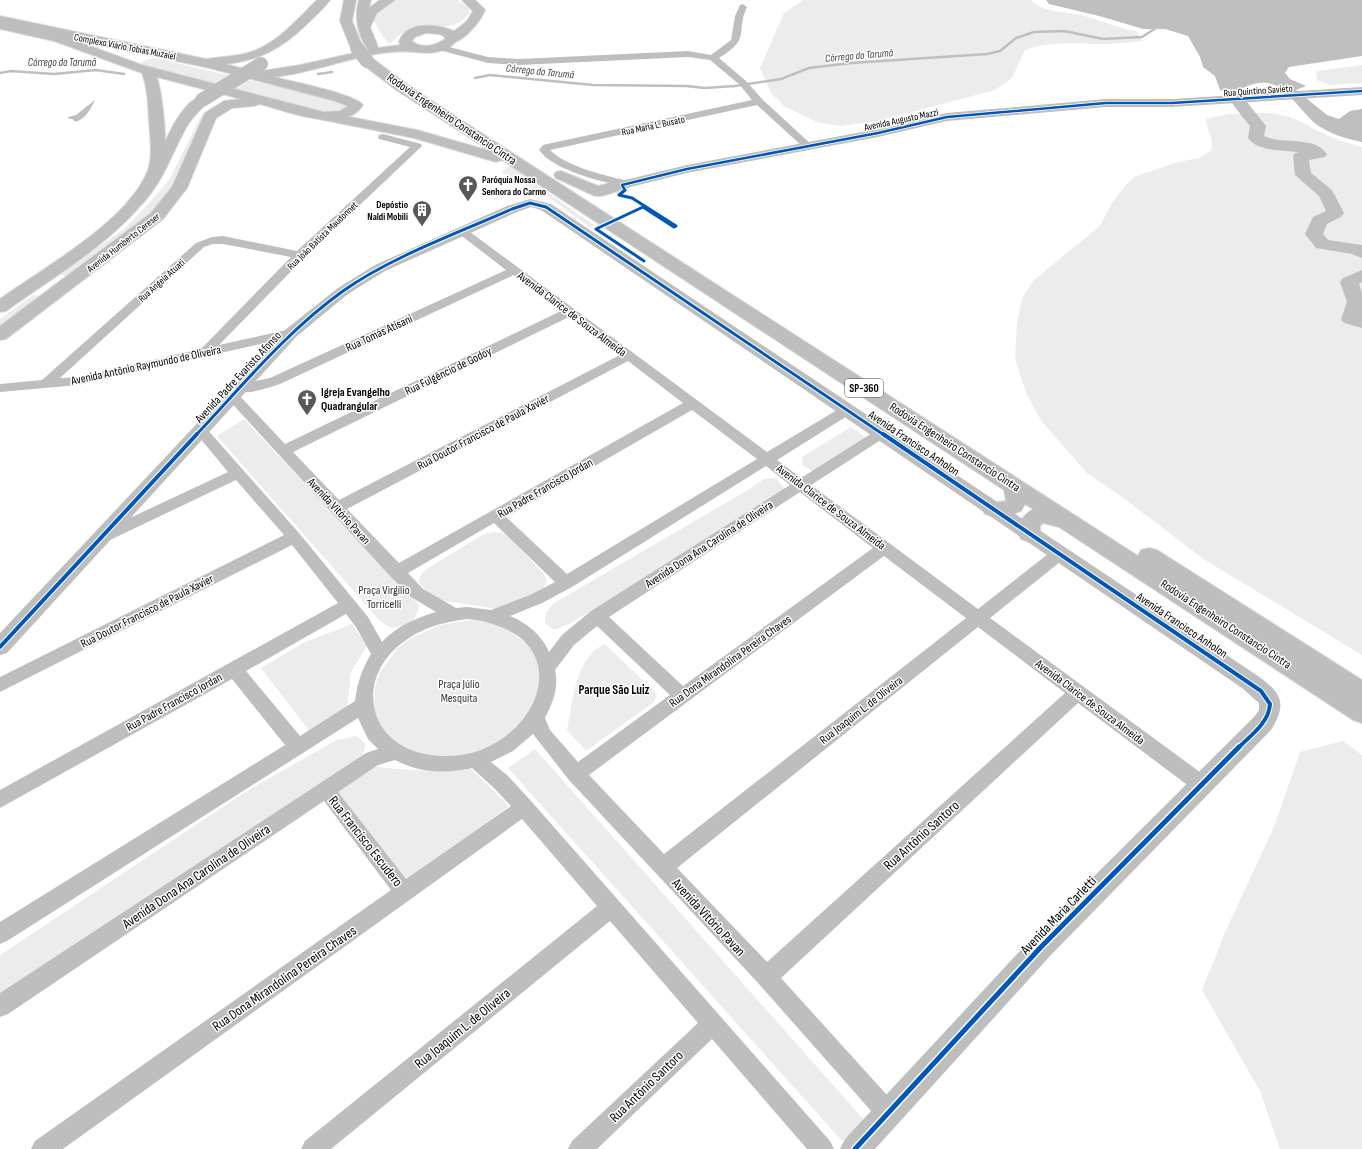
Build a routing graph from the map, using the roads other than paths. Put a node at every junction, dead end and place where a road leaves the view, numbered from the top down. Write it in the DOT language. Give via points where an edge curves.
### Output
graph roads {
  1 [pos="324,0"];
  2 [pos="330,0"];
  3 [pos="350,0"];
  4 [pos="365,0"];
  5 [pos="388,0"];
  6 [pos="468,0"];
  7 [pos="743,7"];
  8 [pos="475,18"];
  9 [pos="0,20"];
  10 [pos="0,25"];
  11 [pos="364,28"];
  12 [pos="441,30"];
  13 [pos="408,36"];
  14 [pos="451,40"];
  15 [pos="416,48"];
  16 [pos="438,48"];
  17 [pos="152,51"];
  18 [pos="373,52"];
  19 [pos="713,58"];
  20 [pos="331,62"];
  21 [pos="206,63"];
  22 [pos="123,64"];
  23 [pos="148,71"];
  24 [pos="251,74"];
  25 [pos="1362,91"];
  26 [pos="322,94"];
  27 [pos="1210,101"];
  28 [pos="759,102"];
  29 [pos="275,103"];
  30 [pos="324,116"];
  31 [pos="383,137"];
  32 [pos="808,145"];
  33 [pos="530,171"];
  34 [pos="561,175"];
  35 [pos="625,185"];
  36 [pos="136,202"];
  37 [pos="546,207"];
  38 [pos="620,214"];
  39 [pos="462,231"];
  40 [pos="300,255"];
  41 [pos="515,270"];
  42 [pos="16,294"];
  43 [pos="0,307"];
  44 [pos="569,312"];
  45 [pos="28,314"];
  46 [pos="291,333"];
  47 [pos="0,335"];
  48 [pos="206,351"];
  49 [pos="628,356"];
  50 [pos="46,384"];
  51 [pos="0,388"];
  52 [pos="237,392"];
  53 [pos="693,404"];
  54 [pos="847,410"];
  55 [pos="201,432"];
  56 [pos="882,434"];
  57 [pos="283,451"];
  58 [pos="767,458"];
  59 [pos="238,473"];
  60 [pos="802,485"];
  61 [pos="1013,485"];
  62 [pos="138,500"];
  63 [pos="337,508"];
  64 [pos="992,509"];
  65 [pos="159,511"];
  66 [pos="496,516"];
  67 [pos="1068,521"];
  68 [pos="1029,534"];
  69 [pos="105,536"];
  70 [pos="294,537"];
  71 [pos="885,548"];
  72 [pos="1059,554"];
  73 [pos="396,572"];
  74 [pos="566,583"];
  75 [pos="348,605"];
  76 [pos="454,614"];
  77 [pos="494,616"];
  78 [pos="597,616"];
  79 [pos="977,618"];
  80 [pos="0,647"];
  81 [pos="380,654"];
  82 [pos="547,668"];
  83 [pos="234,669"];
  84 [pos="0,685"];
  85 [pos="1362,692"];
  86 [pos="1077,693"];
  87 [pos="682,696"];
  88 [pos="1268,698"];
  89 [pos="364,705"];
  90 [pos="1362,713"];
  91 [pos="536,717"];
  92 [pos="298,748"];
  93 [pos="394,752"];
  94 [pos="475,760"];
  95 [pos="576,774"];
  96 [pos="1201,784"];
  97 [pos="326,790"];
  98 [pos="0,800"];
  99 [pos="524,806"];
  100 [pos="663,867"];
  101 [pos="405,893"];
  102 [pos="610,908"];
  103 [pos="0,934"];
  104 [pos="766,977"];
  105 [pos="0,1006"];
  106 [pos="712,1024"];
  107 [pos="888,1113"];
  108 [pos="44,1149"];
  109 [pos="313,1149"];
  110 [pos="580,1149"];
  111 [pos="822,1149"];
  112 [pos="855,1149"];
  1 -- 21 [label="main road" via="276,43 259,53 235,60"];
  2 -- 36 [label="main road, bridge" via="293,42 190,108 151,188"];
  3 -- 18 [label="main road" via="346,21"];
  4 -- 11 [label="main road, SP-360" via="362,16"];
  5 -- 11 [label="main road" via="368,15"];
  6 -- 8 [label="main road" via="479,10"];
  7 -- 19 [label="street" via="738,15 736,41"];
  8 -- 12 [label="main road" via="459,27"];
  8 -- 14 [label="main road"];
  9 -- 17 [label="main road, Complexo Viário Tobias Muzaiel"];
  10 -- 22 [label="main road" via="58,38"];
  11 -- 18 [label="main road, SP-360"];
  12 -- 13 [label="main road" via="426,29"];
  12 -- 14 [label="main road" via="450,34"];
  13 -- 15 [label="main road" via="405,42"];
  13 -- 18 [label="main road"];
  14 -- 16 [label="main road"];
  15 -- 16 [label="main road"];
  15 -- 18 [label="main road"];
  16 -- 19 [label="street" via="488,60 519,62 688,54"];
  17 -- 21 [label="main road, Complexo Viário Tobias Muzaiel"];
  17 -- 22 [label="main road" via="134,56"];
  18 -- 20 [label="main road, Complexo Viário Tobias Muzaiel"];
  18 -- 33 [label="main road, Rodovia Engenheiro Constancio Cintra / SP-360" via="400,86"];
  18 -- 34 [label="main road, Rodovia Engenheiro Constancio Cintra / SP-360" via="438,99 520,147"];
  19 -- 28 [label="street" via="745,85"];
  20 -- 24 [label="main road, Complexo Viário Tobias Muzaiel" via="272,73"];
  20 -- 26 [label="main road, Complexo Viário Tobias Muzaiel" via="316,67 303,77 309,86"];
  21 -- 24 [label="main road, Complexo Viário Tobias Muzaiel"];
  22 -- 23 [label="main road"];
  23 -- 29 [label="main road"];
  23 -- 36 [label="main road, Avenida Humberto Cereser" via="155,95 157,163"];
  24 -- 26 [label="main road, Complexo Viário Tobias Muzaiel"];
  25 -- 27 [label="street, Rua Quintino Savieto"];
  26 -- 30 [label="main road, Complexo Viário Tobias Muzaiel" via="348,100 356,105 346,114"];
  27 -- 32 [label="street, Avenida Augusto Mazzi" via="1106,103 947,117 878,133"];
  28 -- 32 [label="street"];
  28 -- 35 [label="street, Rua Maria L. Busato" via="547,147 544,150 562,162"];
  29 -- 30 [label="main road"];
  29 -- 45 [label="main road, Avenida Humberto Cereser" via="238,102 214,112 205,126 179,188 157,216"];
  30 -- 33 [label="main road" via="417,134 479,152"];
  31 -- 40 [label="street, Rua João Batista Maudonnet" via="417,146"];
  32 -- 35 [label="street, Avenida Augusto Mazzi" via="687,169"];
  33 -- 61 [label="main road, Rodovia Engenheiro Constancio Cintra / SP-360"];
  34 -- 35 [label="main road" via="595,191"];
  34 -- 38 [label="main road, Rodovia Engenheiro Constancio Cintra / SP-360"];
  35 -- 38 [label="main road" via="612,193 612,201"];
  36 -- 42 [label="main road, Avenida Humberto Cereser" via="116,222"];
  37 -- 39 [label="street, Avenida Padre Evaristo Afonso" via="536,203 521,205"];
  37 -- 54 [label="street, Avenida Francisco Anholon"];
  38 -- 85 [label="main road, Rodovia Engenheiro Constancio Cintra / SP-360"];
  39 -- 41 [label="street, Avenida Clarice de Souza Almeida"];
  39 -- 46 [label="street, Avenida Padre Evaristo Afonso" via="361,278"];
  40 -- 48 [label="street, Rua João Batista Maudonnet"];
  40 -- 50 [label="street, Rua Angela Atuati" via="223,240 212,240 200,245"];
  41 -- 44 [label="street, Avenida Clarice de Souza Almeida"];
  41 -- 52 [label="street, Rua Tomás Atisani" via="275,381"];
  42 -- 43 [label="main road, Avenida Humberto Cereser"];
  42 -- 45 [label="main road" via="35,285 52,287 46,297"];
  44 -- 49 [label="street, Avenida Clarice de Souza Almeida"];
  44 -- 57 [label="street, Rua Fulgêncio de Godoy"];
  45 -- 47 [label="main road, Avenida Humberto Cereser"];
  46 -- 48 [label="street, Avenida Antônio Raymundo de Oliveira"];
  46 -- 52 [label="street, Avenida Padre Evaristo Afonso"];
  48 -- 50 [label="street, Avenida Antônio Raymundo de Oliveira" via="78,381"];
  49 -- 53 [label="street, Avenida Clarice de Souza Almeida"];
  49 -- 63 [label="street, Rua Doutor Francisco de Paula Xavier"];
  50 -- 51 [label="street, Avenida Antônio Raymundo de Oliveira"];
  52 -- 55 [label="street, Avenida Padre Evaristo Afonso"];
  52 -- 57 [label="street, Avenida Vitório Pavan"];
  53 -- 58 [label="street, Avenida Clarice de Souza Almeida"];
  53 -- 66 [label="street, Rua Padre Francisco Jordan"];
  54 -- 56 [label="street, Avenida Francisco Anholon"];
  54 -- 58 [label="street"];
  55 -- 59 [label="street"];
  55 -- 62 [label="street, Avenida Padre Evaristo Afonso"];
  56 -- 60 [label="street, Avenida Dona Ana Carolina de Oliveira"];
  56 -- 64 [label="street, Avenida Francisco Anholon"];
  57 -- 63 [label="street, Avenida Vitório Pavan"];
  58 -- 60 [label="street, Avenida Clarice de Souza Almeida"];
  58 -- 74 [label="street"];
  59 -- 65 [label="street"];
  59 -- 70 [label="street"];
  60 -- 71 [label="street, Avenida Clarice de Souza Almeida"];
  60 -- 78 [label="street, Avenida Dona Ana Carolina de Oliveira"];
  61 -- 64 [label="main road" via="1017,500 1014,506"];
  61 -- 67 [label="main road, Rodovia Engenheiro Constancio Cintra / SP-360"];
  62 -- 65 [label="street" via="143,509"];
  62 -- 69 [label="street, Avenida Padre Evaristo Afonso"];
  63 -- 73 [label="street, Avenida Vitório Pavan"];
  64 -- 68 [label="street, Avenida Francisco Anholon"];
  65 -- 69 [label="street"];
  66 -- 73 [label="street, Rua Padre Francisco Jordan"];
  66 -- 74 [label="street"];
  67 -- 68 [label="main road" via="1039,515 1030,523"];
  67 -- 90 [label="main road, Rodovia Engenheiro Constancio Cintra / SP-360"];
  68 -- 72 [label="street, Avenida Francisco Anholon"];
  69 -- 80 [label="street, Avenida Padre Evaristo Afonso"];
  70 -- 75 [label="street"];
  70 -- 84 [label="street, Rua Doutor Francisco de Paula Xavier"];
  71 -- 79 [label="street, Avenida Clarice de Souza Almeida"];
  71 -- 87 [label="street, Rua Dona Mirandolina Pereira Chaves"];
  72 -- 79 [label="street, Rua Joaquim L. de Oliveira"];
  72 -- 88 [label="street, Avenida Francisco Anholon" via="1250,682"];
  73 -- 76 [label="street, Avenida Vitório Pavan" via="417,593"];
  74 -- 77 [label="street" via="536,599"];
  75 -- 81 [label="street" via="370,633"];
  75 -- 83 [label="street, Rua Padre Francisco Jordan"];
  76 -- 77 [label="street"];
  76 -- 81 [label="street" via="432,619 411,628"];
  77 -- 82 [label="street" via="516,626 534,640 543,653"];
  78 -- 82 [label="street, Avenida Dona Ana Carolina de Oliveira" via="568,640"];
  78 -- 87 [label="street"];
  79 -- 86 [label="street, Avenida Clarice de Souza Almeida"];
  79 -- 100 [label="street, Rua Joaquim L. de Oliveira"];
  81 -- 89 [label="street" via="367,679"];
  82 -- 91 [label="street" via="547,693"];
  83 -- 92 [label="street"];
  83 -- 98 [label="street, Rua Padre Francisco Jordan"];
  86 -- 96 [label="street, Avenida Clarice de Souza Almeida"];
  86 -- 104 [label="street, Rua Antônio Santoro"];
  87 -- 95 [label="street, Rua Dona Mirandolina Pereira Chaves"];
  88 -- 96 [label="street, Avenida Maria Carletti" via="1272,709 1263,723"];
  89 -- 92 [label="street"];
  89 -- 93 [label="street" via="368,722 377,737"];
  91 -- 94 [label="street" via="524,732 509,744"];
  91 -- 95 [label="street, Avenida Vitório Pavan" via="542,734"];
  92 -- 103 [label="street"];
  93 -- 94 [label="street" via="418,762 446,765"];
  93 -- 97 [label="street, Avenida Dona Ana Carolina de Oliveira" via="372,759"];
  94 -- 99 [label="street"];
  95 -- 100 [label="street, Avenida Vitório Pavan"];
  96 -- 107 [label="street, Avenida Maria Carletti" via="1041,947"];
  97 -- 101 [label="street, Rua Francisco Escudero"];
  97 -- 105 [label="street, Avenida Dona Ana Carolina de Oliveira"];
  99 -- 101 [label="street, Rua Dona Mirandolina Pereira Chaves"];
  99 -- 102 [label="street"];
  100 -- 104 [label="street, Avenida Vitório Pavan"];
  101 -- 108 [label="street, Rua Dona Mirandolina Pereira Chaves"];
  102 -- 106 [label="street"];
  102 -- 109 [label="street, Rua Joaquim L. de Oliveira"];
  104 -- 107 [label="street, Avenida Vitório Pavan"];
  106 -- 110 [label="street, Rua Antônio Santoro"];
  106 -- 111 [label="street"];
  107 -- 112 [label="street, Avenida Maria Carletti"];
}
